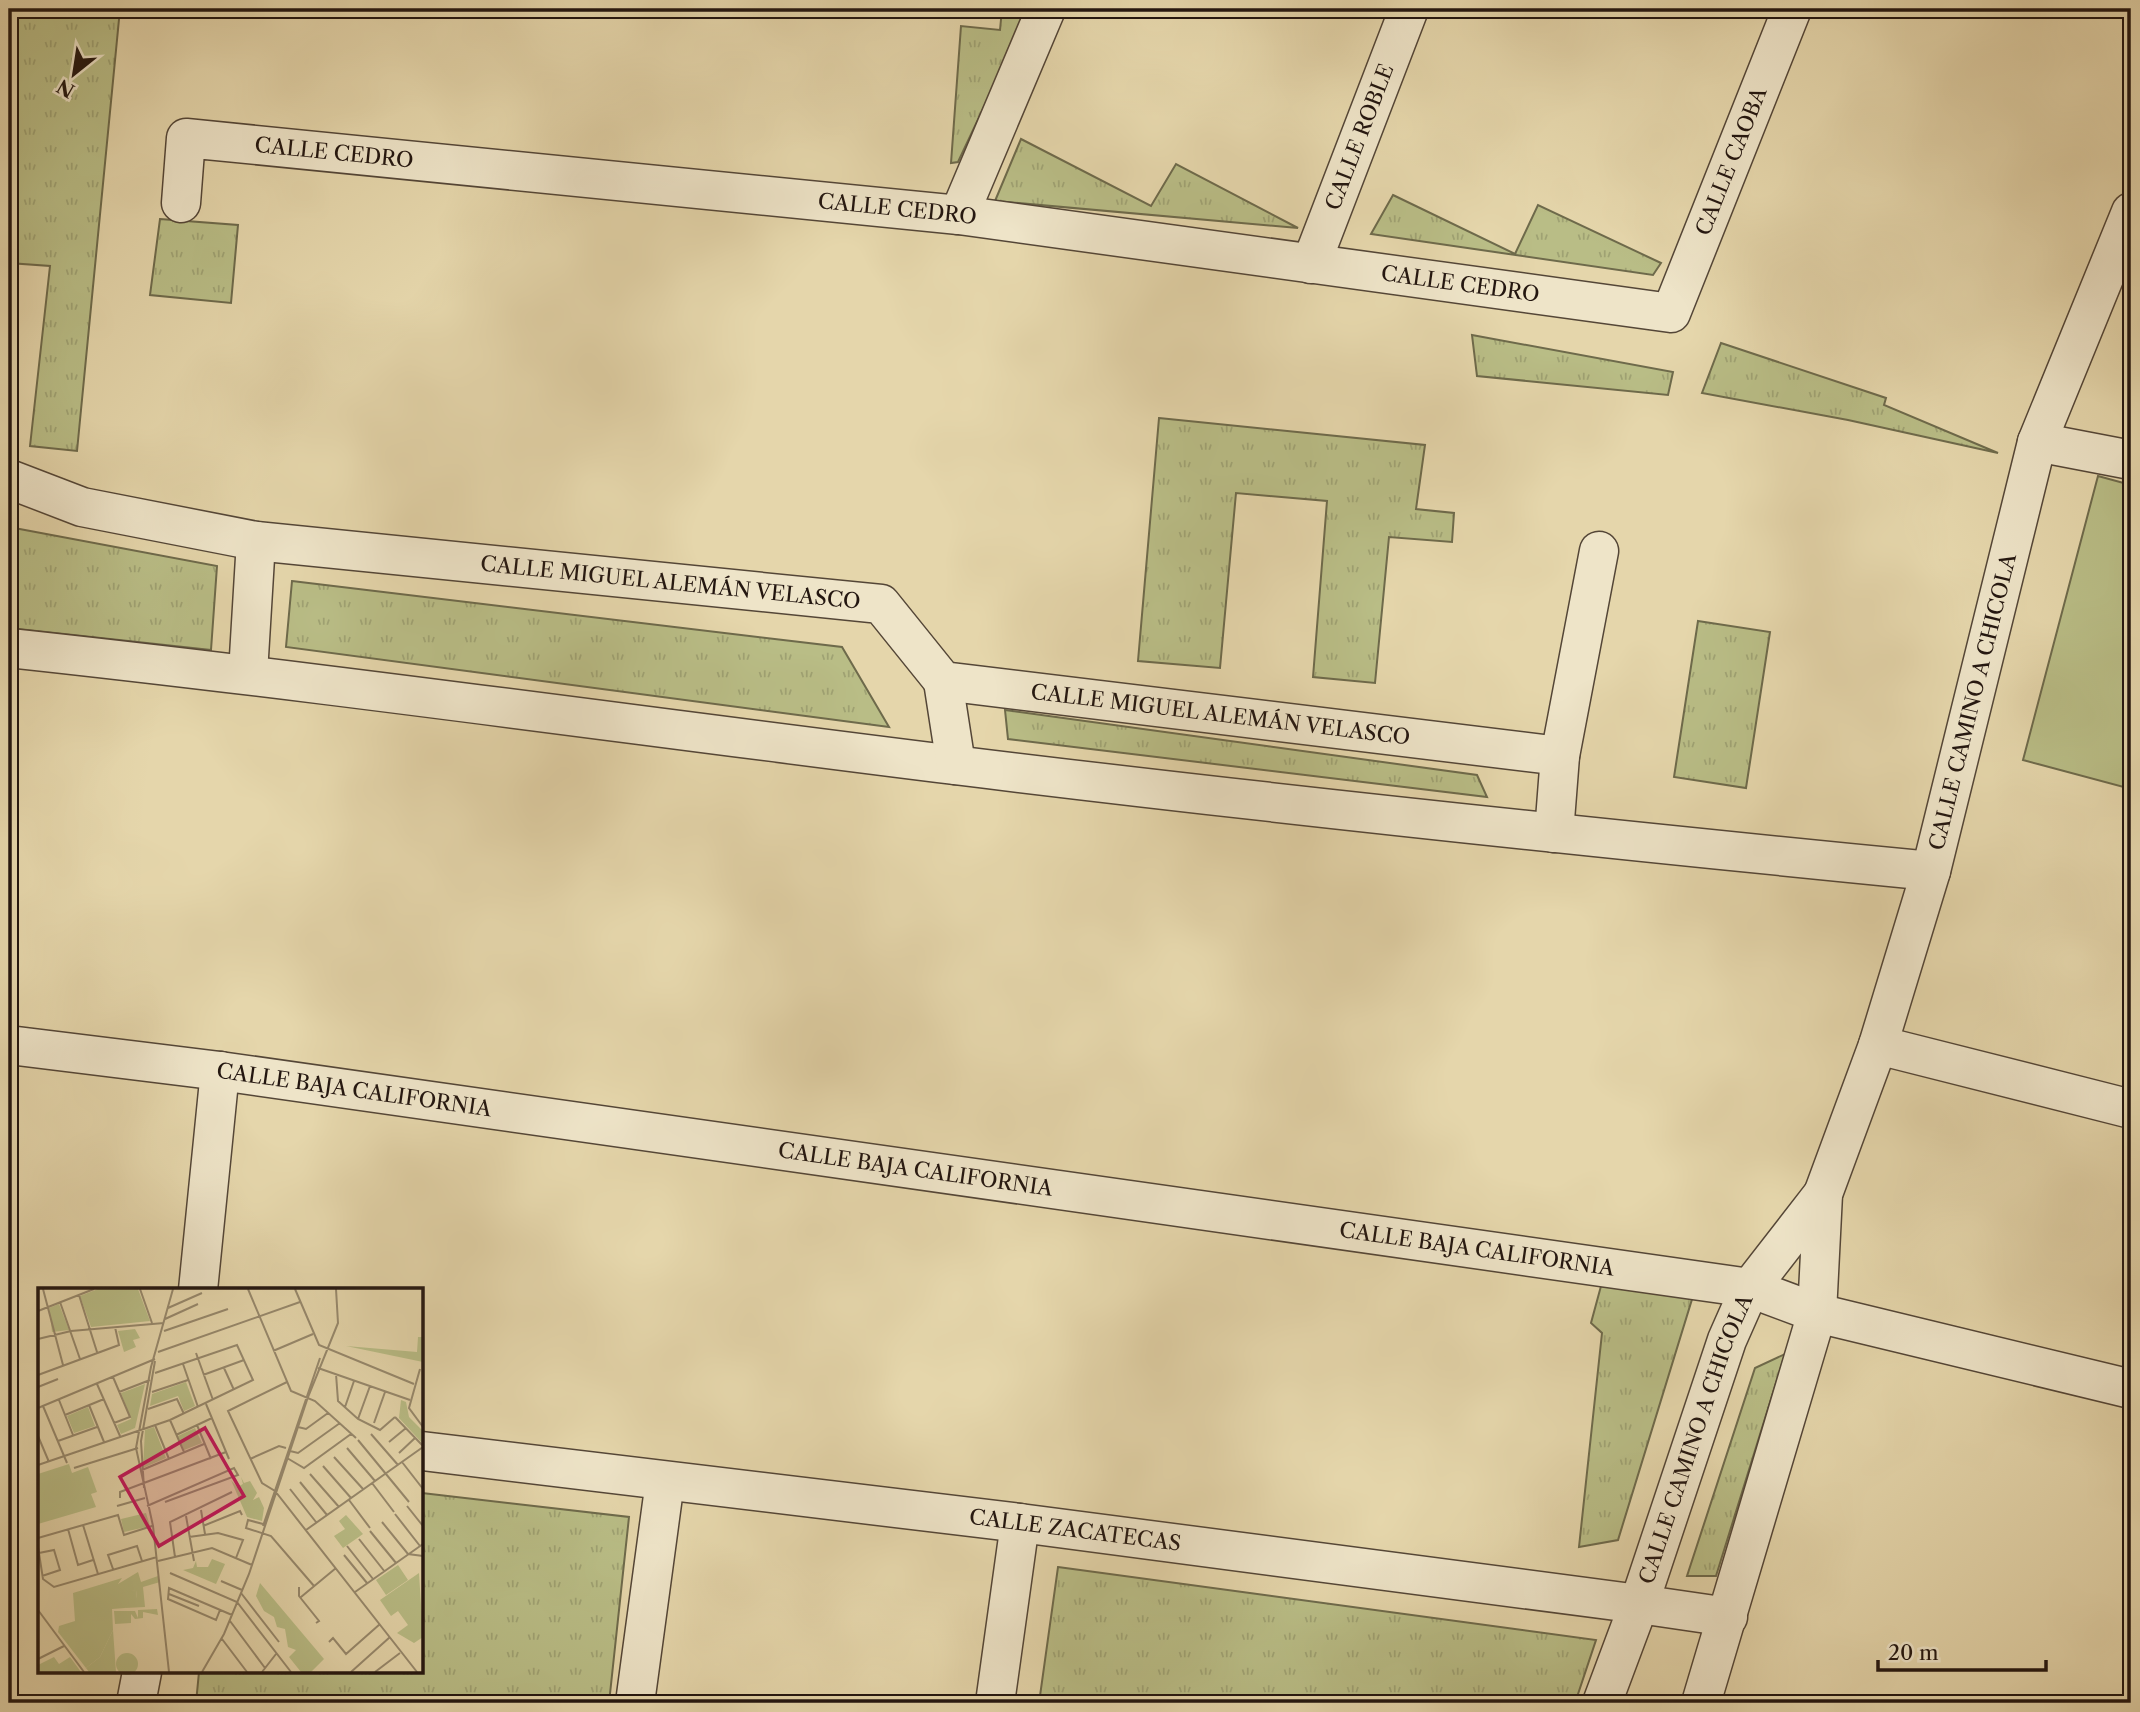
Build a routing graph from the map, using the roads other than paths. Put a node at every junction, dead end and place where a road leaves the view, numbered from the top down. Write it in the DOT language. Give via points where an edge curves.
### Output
graph roads {
  1 [pos="1046,9"];
  2 [pos="1409,9"];
  3 [pos="1792,9"];
  4 [pos="181,203"];
  5 [pos="2131,212"];
  6 [pos="959,215"];
  7 [pos="1311,264"];
  8 [pos="1671,313"];
  9 [pos="2037,442"];
  10 [pos="2131,460"];
  11 [pos="9,479"];
  12 [pos="256,541"];
  13 [pos="1599,551"];
  14 [pos="9,648"];
  15 [pos="248,673"];
  16 [pos="943,681"];
  17 [pos="1560,756"];
  18 [pos="956,765"];
  19 [pos="1554,833"];
  20 [pos="1931,871"];
  21 [pos="9,1045"];
  22 [pos="1878,1045"];
  23 [pos="220,1071"];
  24 [pos="2131,1109"];
  25 [pos="1824,1194"];
  26 [pos="1750,1287"];
  27 [pos="198,1288"];
  28 [pos="1817,1313"];
  29 [pos="2131,1389"];
  30 [pos="424,1451"];
  31 [pos="665,1482"];
  32 [pos="1020,1523"];
  33 [pos="1639,1604"];
  34 [pos="1728,1617"];
  35 [pos="142,1674"];
  36 [pos="136,1703"];
  37 [pos="635,1703"];
  38 [pos="995,1703"];
  39 [pos="1602,1703"];
  40 [pos="1701,1703"];
  1 -- 6 [label="street"];
  2 -- 7 [label="street, CALLE ROBLE"];
  3 -- 8 [label="street, CALLE CAOBA"];
  4 -- 6 [label="street, CALLE CEDRO" via="186,138"];
  5 -- 9 [label="street, CALLE CAMINO A CHICOLA"];
  6 -- 7 [label="street, CALLE CEDRO"];
  7 -- 8 [label="street, CALLE CEDRO"];
  9 -- 10 [label="street"];
  9 -- 20 [label="street, CALLE CAMINO A CHICOLA"];
  11 -- 12 [label="street, CALLE MIGUEL ALEMÁN VELASCO" via="82,507"];
  12 -- 15 [label="street"];
  12 -- 16 [label="street, CALLE MIGUEL ALEMÁN VELASCO" via="881,604"];
  13 -- 17 [label="street"];
  14 -- 15 [label="street"];
  15 -- 18 [label="street"];
  16 -- 17 [label="street, CALLE MIGUEL ALEMÁN VELASCO"];
  16 -- 18 [label="street"];
  17 -- 19 [label="street"];
  18 -- 19 [label="street"];
  19 -- 20 [label="street"];
  20 -- 22 [label="street, CALLE CAMINO A CHICOLA"];
  21 -- 23 [label="street, CALLE BAJA CALIFORNIA"];
  22 -- 24 [label="street"];
  22 -- 25 [label="street, CALLE CAMINO A CHICOLA"];
  23 -- 26 [label="street, CALLE BAJA CALIFORNIA"];
  23 -- 27 [label="street"];
  25 -- 26 [label="street, CALLE CAMINO A CHICOLA"];
  25 -- 28 [label="street, CALLE CAMINO A CHICOLA"];
  26 -- 28 [label="street, CALLE BAJA CALIFORNIA"];
  26 -- 33 [label="street, CALLE CAMINO A CHICOLA" via="1727,1340"];
  28 -- 29 [label="street, CALLE BAJA CALIFORNIA"];
  28 -- 34 [label="street, CALLE CAMINO A CHICOLA"];
  30 -- 31 [label="street, CALLE ZACATECAS"];
  31 -- 32 [label="street, CALLE ZACATECAS"];
  31 -- 37 [label="street"];
  32 -- 33 [label="street, CALLE ZACATECAS"];
  32 -- 38 [label="street"];
  33 -- 34 [label="street, CALLE ZACATECAS"];
  33 -- 39 [label="street, CALLE CAMINO A CHICOLA"];
  34 -- 40 [label="street, CALLE CAMINO A CHICOLA"];
  35 -- 36 [label="street"];
}
